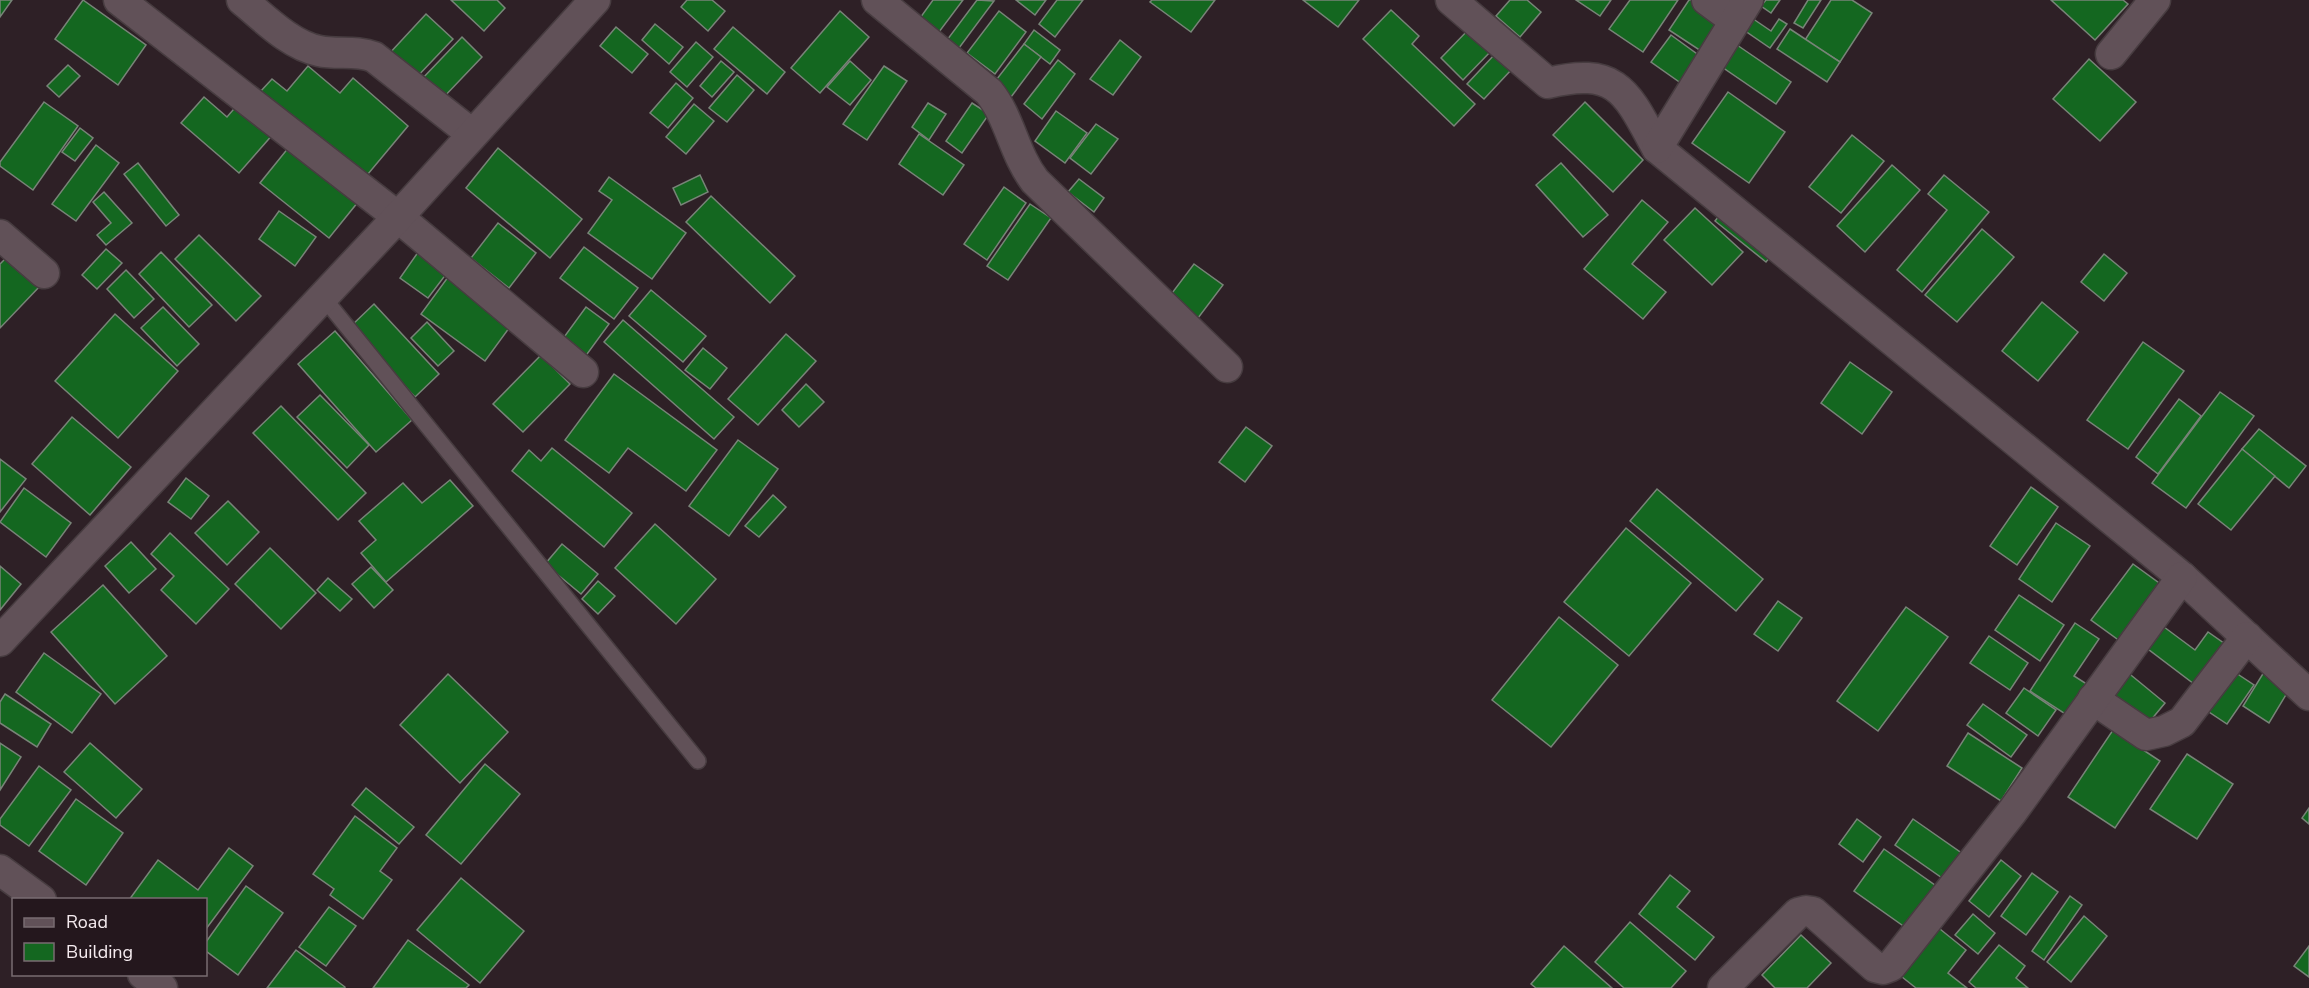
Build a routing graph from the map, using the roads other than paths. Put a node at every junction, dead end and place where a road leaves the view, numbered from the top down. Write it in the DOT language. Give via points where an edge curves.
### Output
graph roads {
  1 [pos="119,0"];
  2 [pos="242,0"];
  3 [pos="595,0"];
  4 [pos="877,0"];
  5 [pos="1451,0"];
  6 [pos="1707,0"];
  7 [pos="2155,0"];
  8 [pos="1741,10"];
  9 [pos="2111,54"];
  10 [pos="472,134"];
  11 [pos="1657,148"];
  12 [pos="398,217"];
  13 [pos="0,236"];
  14 [pos="44,273"];
  15 [pos="323,297"];
  16 [pos="1227,367"];
  17 [pos="583,372"];
  18 [pos="2182,577"];
  19 [pos="2247,637"];
  20 [pos="0,641"];
  21 [pos="2309,695"];
  22 [pos="2093,699"];
  23 [pos="699,761"];
  24 [pos="0,870"];
  25 [pos="38,898"];
  26 [pos="144,976"];
  27 [pos="162,988"];
  28 [pos="1724,988"];
  1 -- 12 [label="street"];
  2 -- 10 [label="street" via="306,47 374,57"];
  3 -- 10 [label="street"];
  4 -- 16 [label="street" via="989,92 1000,105 1022,164 1035,181"];
  5 -- 11 [label="street" via="1548,83 1592,77 1617,87 1633,103"];
  6 -- 8 [label="street"];
  7 -- 9 [label="street"];
  8 -- 11 [label="street"];
  10 -- 12 [label="street"];
  11 -- 18 [label="street"];
  12 -- 15 [label="street"];
  12 -- 17 [label="street"];
  13 -- 14 [label="street"];
  15 -- 20 [label="street"];
  15 -- 23 [label="lane"];
  18 -- 19 [label="street"];
  18 -- 22 [label="street"];
  19 -- 21 [label="street"];
  19 -- 22 [label="street" via="2182,722 2164,731 2146,735"];
  22 -- 28 [label="street" via="2012,812 1891,966 1875,967 1813,912 1806,911 1798,913"];
  24 -- 25 [label="street"];
  26 -- 27 [label="street"];
}
